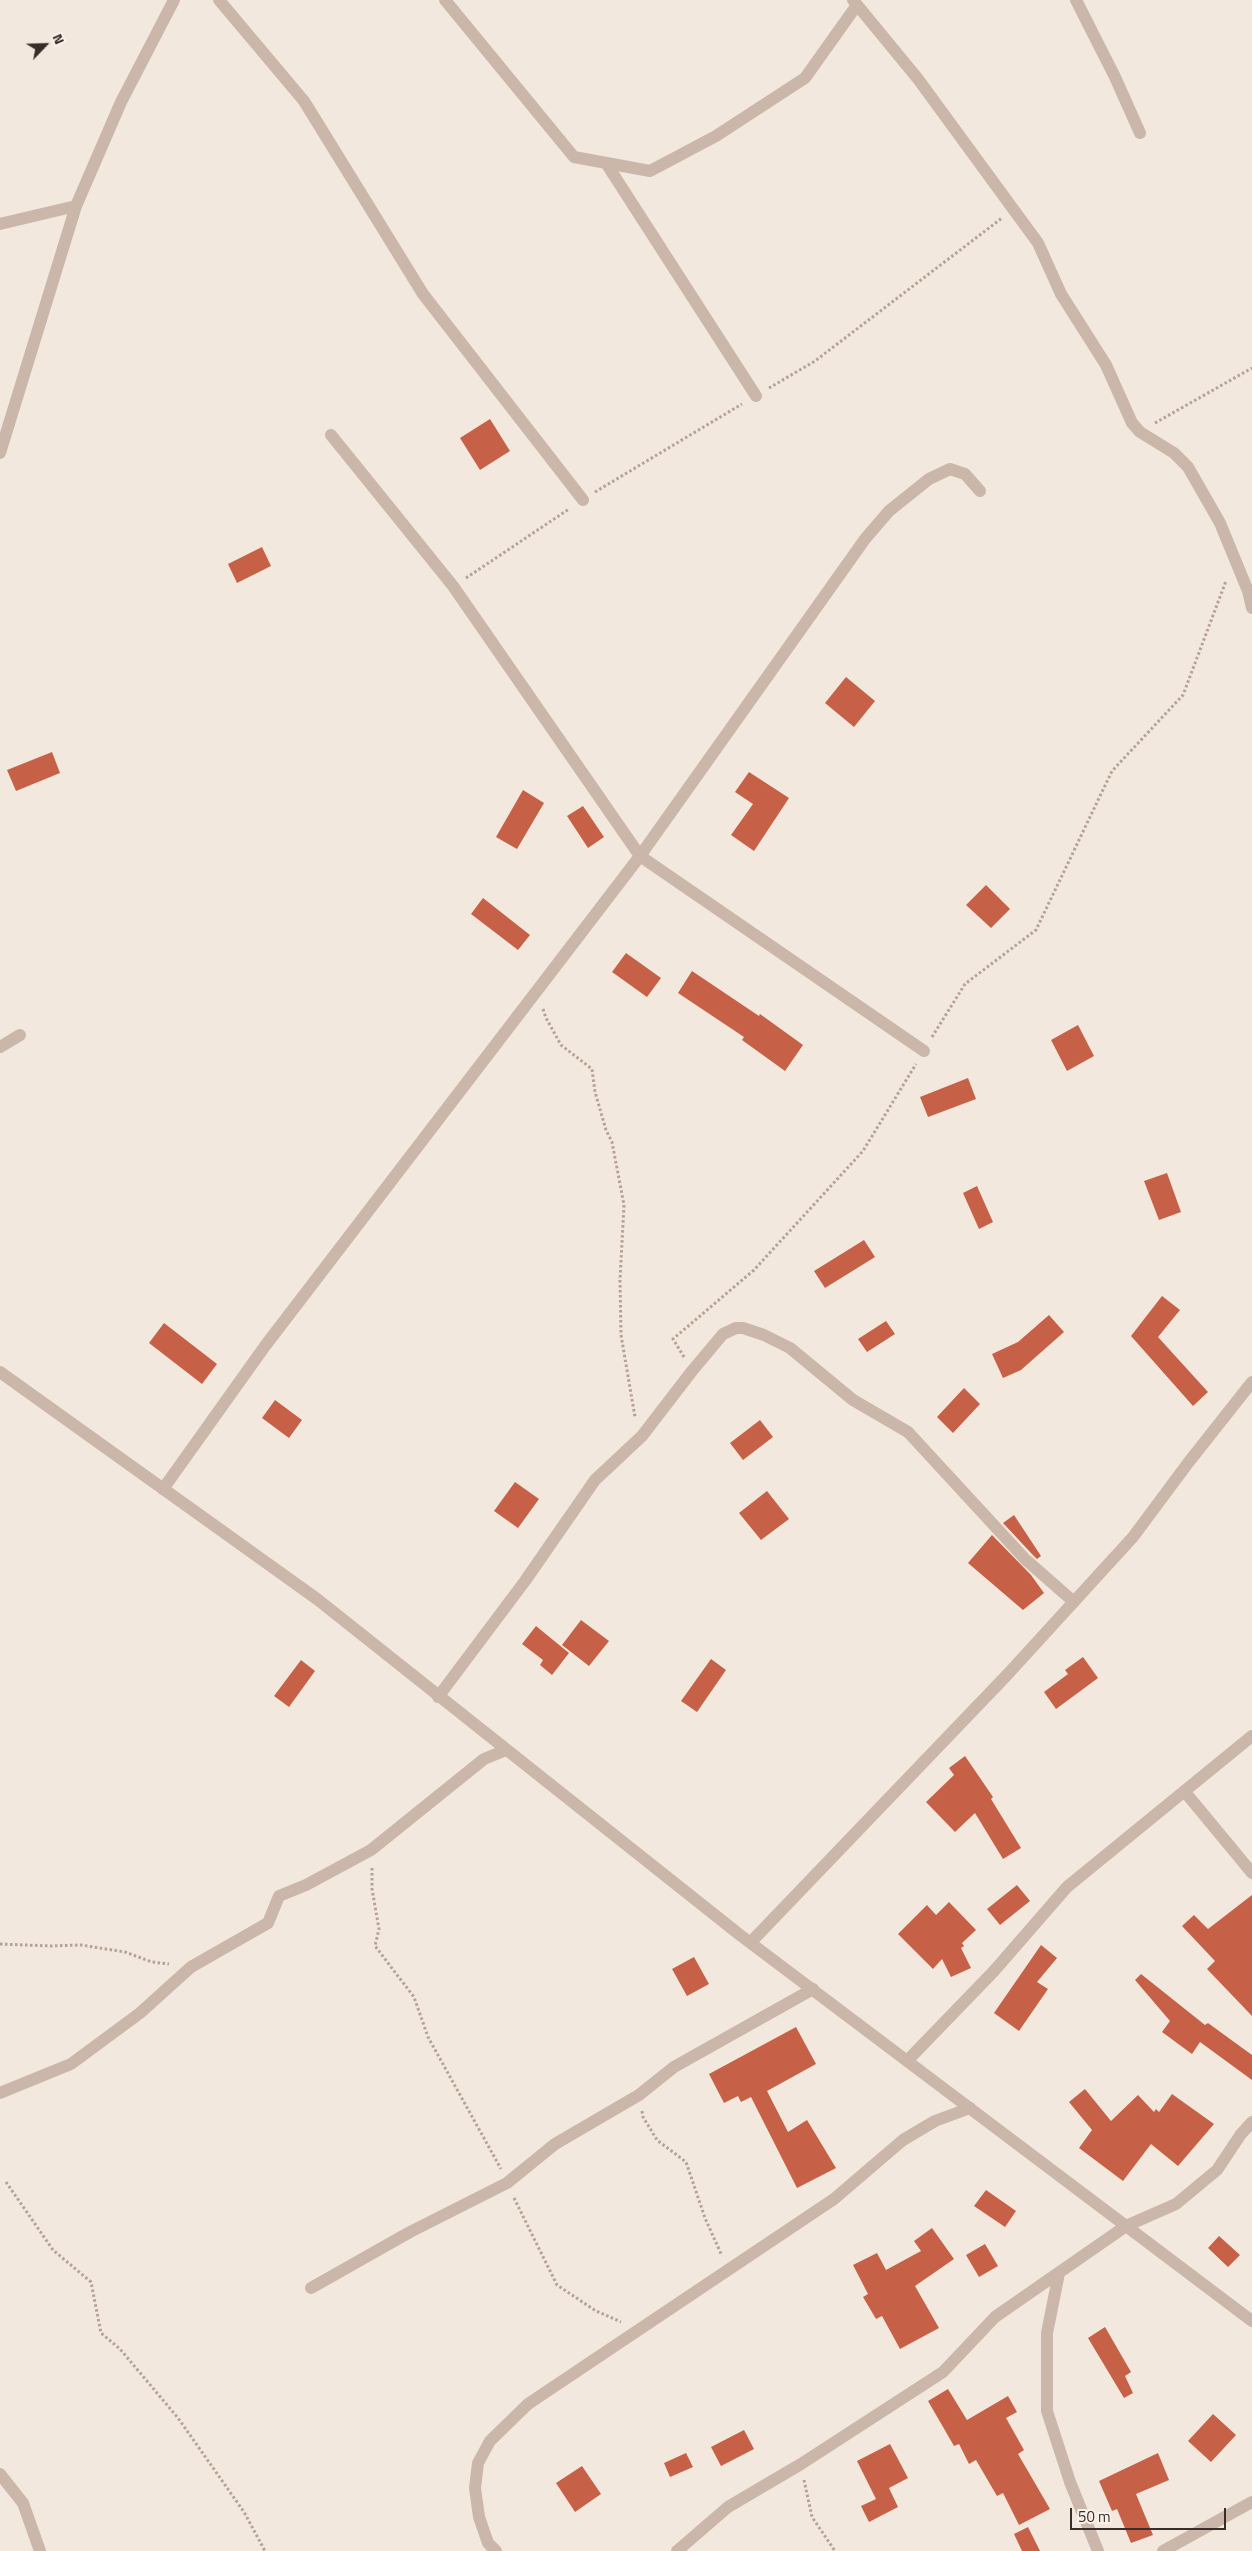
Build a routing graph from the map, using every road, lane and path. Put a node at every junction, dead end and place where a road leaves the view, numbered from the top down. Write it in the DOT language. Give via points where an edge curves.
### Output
graph roads {
  1 [pos="174,0"];
  2 [pos="219,0"];
  3 [pos="445,0"];
  4 [pos="1076,0"];
  5 [pos="855,3"];
  6 [pos="1140,133"];
  7 [pos="606,163"];
  8 [pos="76,206"];
  9 [pos="1013,210"];
  10 [pos="0,224"];
  11 [pos="1252,368"];
  12 [pos="756,396"];
  13 [pos="1140,432"];
  14 [pos="331,435"];
  15 [pos="0,453"];
  16 [pos="980,491"];
  17 [pos="583,500"];
  18 [pos="1235,558"];
  19 [pos="453,586"];
  20 [pos="1252,608"];
  21 [pos="640,856"];
  22 [pos="538,990"];
  23 [pos="20,1035"];
  24 [pos="0,1048"];
  25 [pos="924,1051"];
  26 [pos="692,1371"];
  27 [pos="0,1372"];
  28 [pos="1252,1382"];
  29 [pos="642,1436"];
  30 [pos="163,1489"];
  31 [pos="1074,1602"];
  32 [pos="438,1697"];
  33 [pos="1252,1736"];
  34 [pos="506,1750"];
  35 [pos="1185,1792"];
  36 [pos="371,1850"];
  37 [pos="1252,1873"];
  38 [pos="751,1942"];
  39 [pos="0,1944"];
  40 [pos="191,1967"];
  41 [pos="813,1989"];
  42 [pos="907,2060"];
  43 [pos="0,2093"];
  44 [pos="639,2095"];
  45 [pos="970,2108"];
  46 [pos="1252,2122"];
  47 [pos="6,2182"];
  48 [pos="507,2183"];
  49 [pos="1126,2226"];
  50 [pos="729,2270"];
  51 [pos="1059,2273"];
  52 [pos="311,2288"];
  53 [pos="1252,2321"];
  54 [pos="639,2331"];
  55 [pos="801,2464"];
  56 [pos="0,2474"];
  57 [pos="1252,2502"];
  58 [pos="40,2551"];
  59 [pos="266,2551"];
  60 [pos="496,2551"];
  61 [pos="677,2551"];
  62 [pos="835,2551"];
  63 [pos="1098,2551"];
  64 [pos="1163,2551"];
  1 -- 8 [label="street" via="121,102"];
  2 -- 17 [label="street" via="304,101 423,294"];
  3 -- 7 [label="street" via="574,157"];
  4 -- 6 [label="street"];
  5 -- 7 [label="street" via="806,78 716,136 650,171"];
  5 -- 9 [label="street" via="918,79"];
  7 -- 12 [label="street"];
  8 -- 10 [label="street"];
  8 -- 15 [label="street"];
  9 -- 12 [label="path" via="815,361"];
  9 -- 13 [label="street" via="1038,243 1061,294 1106,365 1132,423"];
  11 -- 13 [label="path"];
  12 -- 17 [label="path"];
  13 -- 18 [label="street" via="1174,453 1188,466 1220,523"];
  14 -- 19 [label="street"];
  16 -- 21 [label="street" via="965,474 950,469 929,479 889,511 830,586"];
  17 -- 19 [label="path"];
  18 -- 20 [label="street"];
  18 -- 25 [label="path" via="1183,694 1112,771 1036,930 965,984"];
  19 -- 21 [label="street"];
  21 -- 22 [label="street"];
  21 -- 25 [label="street"];
  22 -- 29 [label="path" via="546,1018 561,1045 592,1069 594,1092 612,1142 624,1205 621,1335 633,1410"];
  22 -- 30 [label="street" via="265,1346"];
  23 -- 24 [label="street"];
  25 -- 26 [label="path" via="864,1151 754,1270 673,1339"];
  26 -- 29 [label="street"];
  26 -- 31 [label="street" via="723,1334 736,1328 764,1335 790,1348 853,1400 908,1432 1025,1559"];
  27 -- 30 [label="street"];
  28 -- 31 [label="street" via="1133,1537"];
  29 -- 32 [label="street" via="595,1480"];
  30 -- 32 [label="street" via="318,1599"];
  31 -- 38 [label="street"];
  32 -- 34 [label="street"];
  33 -- 35 [label="street"];
  34 -- 36 [label="street" via="484,1758"];
  34 -- 38 [label="street"];
  35 -- 37 [label="street"];
  35 -- 42 [label="street" via="1067,1886 994,1971"];
  36 -- 40 [label="street" via="279,1896 268,1923"];
  36 -- 48 [label="path" via="372,1889 379,1928 375,1946 414,1997 428,2037"];
  38 -- 41 [label="street"];
  39 -- 40 [label="path" via="80,1945 125,1952 152,1962"];
  40 -- 43 [label="street" via="140,2013 71,2064"];
  41 -- 42 [label="street"];
  41 -- 44 [label="street" via="674,2067"];
  42 -- 45 [label="street"];
  44 -- 48 [label="street" via="555,2144"];
  44 -- 50 [label="path" via="643,2117 657,2140 686,2162 705,2218"];
  45 -- 49 [label="street"];
  45 -- 50 [label="street" via="935,2121 903,2140 834,2199"];
  46 -- 49 [label="street" via="1217,2170 1183,2199"];
  47 -- 59 [label="path" via="53,2250 90,2282 101,2333 120,2349 178,2418 244,2512"];
  48 -- 52 [label="street" via="410,2232"];
  48 -- 54 [label="path" via="557,2285 596,2310"];
  49 -- 51 [label="street"];
  49 -- 53 [label="street"];
  50 -- 54 [label="street"];
  51 -- 55 [label="street" via="995,2317 943,2372"];
  51 -- 63 [label="street" via="1047,2333 1047,2411 1070,2482"];
  54 -- 60 [label="street" via="528,2404 490,2441 478,2463 475,2488 479,2517 488,2543"];
  55 -- 61 [label="street" via="728,2507"];
  55 -- 62 [label="path" via="812,2517"];
  56 -- 58 [label="street" via="23,2503"];
  57 -- 64 [label="street"];
}
